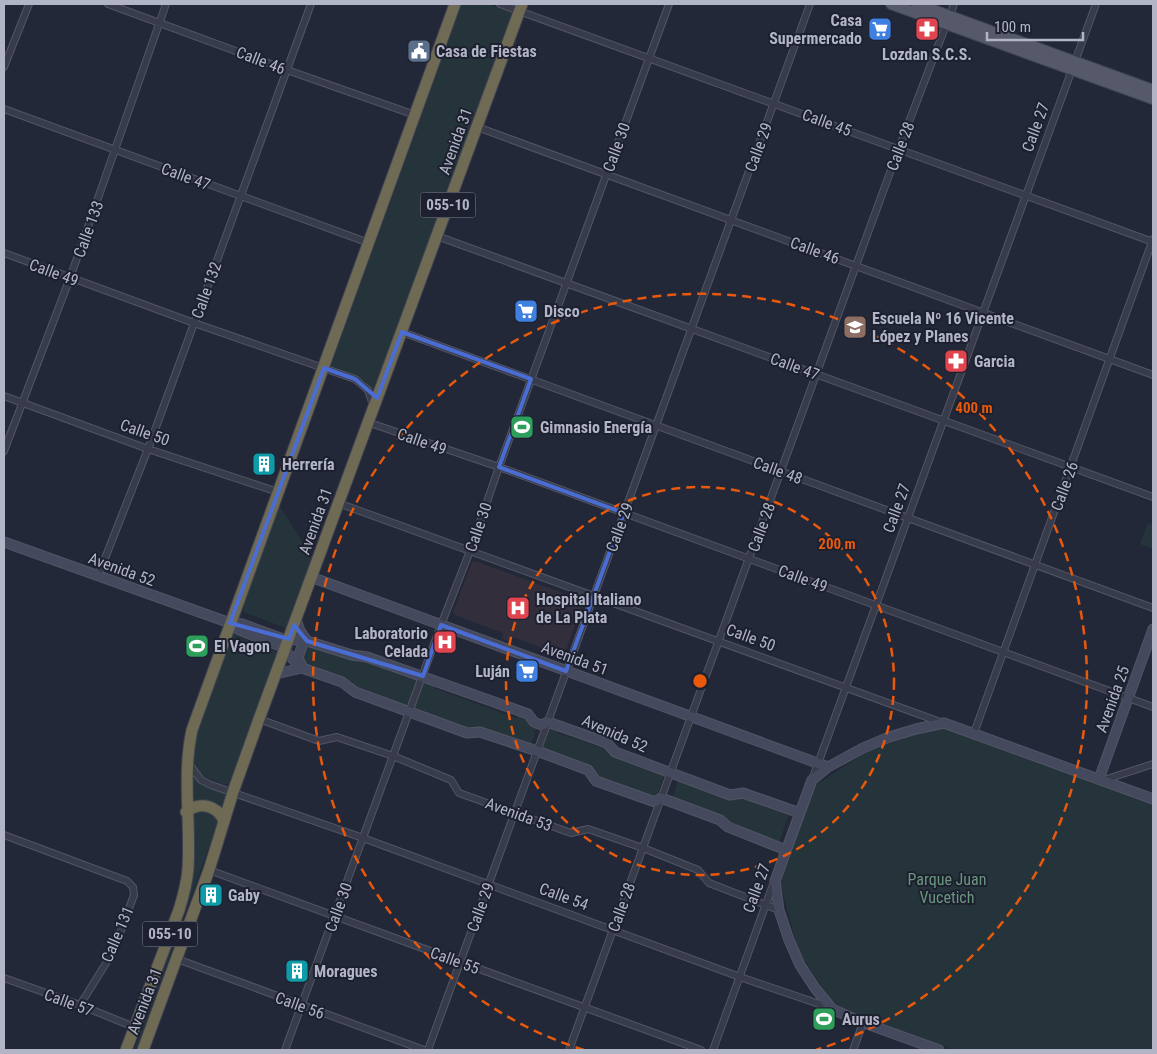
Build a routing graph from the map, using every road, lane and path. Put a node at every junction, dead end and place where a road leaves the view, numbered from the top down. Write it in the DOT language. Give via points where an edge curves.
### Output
graph roads {
  1 [pos="28,4"];
  2 [pos="108,4"];
  3 [pos="166,4"];
  4 [pos="311,4"];
  5 [pos="455,4"];
  6 [pos="500,4"];
  7 [pos="669,4"];
  8 [pos="810,4"];
  9 [pos="892,4"];
  10 [pos="917,4"];
  11 [pos="954,4"];
  12 [pos="1096,4"];
  13 [pos="520,8"];
  14 [pos="948,20"];
  15 [pos="159,22"];
  16 [pos="649,57"];
  17 [pos="1074,66"];
  18 [pos="4,67"];
  19 [pos="287,70"];
  20 [pos="1153,90"];
  21 [pos="1153,99"];
  22 [pos="774,103"];
  23 [pos="4,109"];
  24 [pos="415,115"];
  25 [pos="477,127"];
  26 [pos="899,148"];
  27 [pos="116,150"];
  28 [pos="606,174"];
  29 [pos="1026,195"];
  30 [pos="240,196"];
  31 [pos="731,219"];
  32 [pos="437,236"];
  33 [pos="1153,241"];
  34 [pos="369,243"];
  35 [pos="4,253"];
  36 [pos="856,265"];
  37 [pos="70,278"];
  38 [pos="566,283"];
  39 [pos="983,312"];
  40 [pos="194,323"];
  41 [pos="691,328"];
  42 [pos="402,332"];
  43 [pos="1110,359"];
  44 [pos="324,368"];
  45 [pos="817,374"];
  46 [pos="1153,375"];
  47 [pos="531,379"];
  48 [pos="4,396"];
  49 [pos="23,403"];
  50 [pos="374,406"];
  51 [pos="944,420"];
  52 [pos="368,422"];
  53 [pos="656,425"];
  54 [pos="148,449"];
  55 [pos="4,451"];
  56 [pos="499,467"];
  57 [pos="1071,467"];
  58 [pos="781,471"];
  59 [pos="278,492"];
  60 [pos="1153,497"];
  61 [pos="338,503"];
  62 [pos="624,513"];
  63 [pos="908,518"];
  64 [pos="4,542"];
  65 [pos="470,551"];
  66 [pos="750,558"];
  67 [pos="1035,564"];
  68 [pos="98,576"];
  69 [pos="311,577"];
  70 [pos="594,596"];
  71 [pos="876,605"];
  72 [pos="1153,608"];
  73 [pos="296,619"];
  74 [pos="230,623"];
  75 [pos="441,625"];
  76 [pos="1153,629"];
  77 [pos="307,641"];
  78 [pos="719,642"];
  79 [pos="1153,643"];
  80 [pos="287,644"];
  81 [pos="1004,652"];
  82 [pos="302,668"];
  83 [pos="566,671"];
  84 [pos="276,674"];
  85 [pos="422,676"];
  86 [pos="846,687"];
  87 [pos="1130,699"];
  88 [pos="1153,707"];
  89 [pos="409,712"];
  90 [pos="691,716"];
  91 [pos="259,719"];
  92 [pos="548,722"];
  93 [pos="944,723"];
  94 [pos="974,733"];
  95 [pos="537,751"];
  96 [pos="393,756"];
  97 [pos="804,759"];
  98 [pos="187,761"];
  99 [pos="818,764"];
  100 [pos="1153,764"];
  101 [pos="828,767"];
  102 [pos="670,772"];
  103 [pos="813,777"];
  104 [pos="1101,780"];
  105 [pos="233,792"];
  106 [pos="661,798"];
  107 [pos="1153,799"];
  108 [pos="186,812"];
  109 [pos="514,813"];
  110 [pos="800,813"];
  111 [pos="224,821"];
  112 [pos="4,837"];
  113 [pos="363,838"];
  114 [pos="643,848"];
  115 [pos="786,850"];
  116 [pos="209,870"];
  117 [pos="774,881"];
  118 [pos="488,884"];
  119 [pos="766,905"];
  120 [pos="779,910"];
  121 [pos="334,916"];
  122 [pos="613,930"];
  123 [pos="177,959"];
  124 [pos="460,962"];
  125 [pos="740,977"];
  126 [pos="4,978"];
  127 [pos="80,1005"];
  128 [pos="302,1005"];
  129 [pos="585,1008"];
  130 [pos="832,1009"];
  131 [pos="863,1023"];
  132 [pos="134,1027"];
  133 [pos="126,1050"];
  134 [pos="142,1050"];
  135 [pos="285,1050"];
  136 [pos="424,1050"];
  137 [pos="428,1050"];
  138 [pos="569,1050"];
  139 [pos="700,1050"];
  140 [pos="713,1050"];
  141 [pos="853,1050"];
  142 [pos="939,1050"];
  1 -- 18 [label="street"];
  2 -- 15 [label="street, Calle 46"];
  3 -- 15 [label="street, Calle 133"];
  4 -- 19 [label="street, Calle 132"];
  5 -- 24 [label="highway, Avenida 31 / 055-10"];
  6 -- 13 [label="street, Calle 45"];
  7 -- 16 [label="street, Calle 30"];
  8 -- 22 [label="street, Calle 29"];
  9 -- 14 [label="main road"];
  10 -- 14 [label="main road"];
  11 -- 14 [label="street, Calle 28"];
  12 -- 17 [label="street, Calle 27"];
  13 -- 16 [label="street, Calle 45"];
  13 -- 25 [label="highway, Avenida 31 / 055-10"];
  14 -- 17 [label="main road"];
  14 -- 26 [label="street, Calle 28"];
  15 -- 19 [label="street, Calle 46"];
  15 -- 27 [label="street, Calle 133"];
  16 -- 22 [label="street, Calle 45"];
  16 -- 28 [label="street, Calle 30"];
  17 -- 20 [label="main road"];
  17 -- 21 [label="main road"];
  17 -- 29 [label="street, Calle 27"];
  19 -- 24 [label="street, Calle 46"];
  19 -- 30 [label="street, Calle 132"];
  22 -- 26 [label="street, Calle 45"];
  22 -- 31 [label="street, Calle 29"];
  23 -- 27 [label="street, Calle 47"];
  24 -- 34 [label="highway, Avenida 31 / 055-10"];
  25 -- 28 [label="street, Calle 46"];
  25 -- 32 [label="highway, Avenida 31 / 055-10"];
  26 -- 29 [label="street, Calle 45"];
  26 -- 36 [label="street, Calle 28"];
  27 -- 30 [label="street, Calle 47"];
  27 -- 37 [label="street, Calle 133"];
  28 -- 31 [label="street, Calle 46"];
  28 -- 38 [label="street, Calle 30"];
  29 -- 33 [label="street, Calle 45"];
  29 -- 39 [label="street, Calle 27"];
  30 -- 34 [label="street, Calle 47"];
  30 -- 40 [label="street, Calle 132"];
  31 -- 36 [label="street, Calle 46"];
  31 -- 41 [label="street, Calle 29"];
  32 -- 38 [label="street, Calle 47"];
  32 -- 42 [label="highway, Avenida 31 / 055-10"];
  33 -- 43 [label="street, Calle 26"];
  34 -- 44 [label="highway, Avenida 31 / 055-10"];
  35 -- 37 [label="street, Calle 49"];
  36 -- 39 [label="street, Calle 46"];
  36 -- 45 [label="street, Calle 28"];
  37 -- 40 [label="street, Calle 49"];
  37 -- 49 [label="street, Calle 133"];
  38 -- 41 [label="street, Calle 47"];
  38 -- 47 [label="street, Calle 30"];
  39 -- 43 [label="street, Calle 46"];
  39 -- 51 [label="street, Calle 27"];
  40 -- 44 [label="street, Calle 49"];
  40 -- 54 [label="street, Calle 132"];
  41 -- 45 [label="street, Calle 47"];
  41 -- 53 [label="street, Calle 29"];
  42 -- 47 [label="street, Calle 48"];
  42 -- 50 [label="highway, Avenida 31 / 055-10"];
  43 -- 46 [label="street, Calle 46"];
  43 -- 57 [label="street, Calle 26"];
  44 -- 50 [label="street, Calle 49" via="355,379 368,390"];
  44 -- 59 [label="highway, Avenida 31 / 055-10"];
  45 -- 51 [label="street, Calle 47"];
  45 -- 58 [label="street, Calle 28"];
  47 -- 53 [label="street, Calle 48"];
  47 -- 56 [label="street, Calle 30"];
  48 -- 49 [label="street, Calle 50"];
  49 -- 54 [label="street, Calle 50"];
  49 -- 55 [label="street, Calle 133"];
  50 -- 52 [label="highway, Avenida 31 / 055-10"];
  51 -- 57 [label="street, Calle 47"];
  51 -- 63 [label="street, Calle 27"];
  52 -- 56 [label="street, Calle 49"];
  52 -- 61 [label="highway, Avenida 31 / 055-10"];
  53 -- 58 [label="street, Calle 48"];
  53 -- 62 [label="street, Calle 29"];
  54 -- 59 [label="street, Calle 50"];
  54 -- 68 [label="street, Calle 132"];
  56 -- 62 [label="street, Calle 49"];
  56 -- 65 [label="street, Calle 30"];
  57 -- 60 [label="street, Calle 47"];
  57 -- 67 [label="street, Calle 26"];
  58 -- 63 [label="street, Calle 48"];
  58 -- 66 [label="street, Calle 28"];
  59 -- 74 [label="highway, Avenida 31 / 055-10"];
  61 -- 65 [label="street, Calle 50"];
  61 -- 69 [label="highway, Avenida 31 / 055-10"];
  62 -- 66 [label="street, Calle 49"];
  62 -- 70 [label="street, Calle 29"];
  63 -- 67 [label="street, Calle 48"];
  63 -- 71 [label="street, Calle 27"];
  64 -- 68 [label="street, Avenida 52"];
  65 -- 70 [label="street, Calle 50"];
  65 -- 75 [label="street, Calle 30"];
  66 -- 71 [label="street, Calle 49"];
  66 -- 78 [label="street, Calle 28"];
  67 -- 72 [label="street, Calle 48"];
  67 -- 81 [label="street, Calle 26"];
  68 -- 74 [label="street, Avenida 52"];
  69 -- 73 [label="highway, Avenida 31 / 055-10"];
  69 -- 75 [label="street, Avenida 51"];
  70 -- 78 [label="street, Calle 50"];
  70 -- 83 [label="street, Calle 29"];
  71 -- 81 [label="street, Calle 49"];
  71 -- 86 [label="street, Calle 27"];
  73 -- 77 [label="street"];
  73 -- 80 [label="highway, Avenida 31 / 055-10"];
  74 -- 80 [label="street, Avenida 52" via="239,630 280,646"];
  74 -- 98 [label="highway, Avenida 31 / 055-10" via="192,730"];
  75 -- 83 [label="street, Avenida 51"];
  75 -- 85 [label="street, Calle 30"];
  76 -- 87 [label="street, Avenida 25"];
  77 -- 80 [label="street, Avenida 52"];
  77 -- 82 [label="street" via="303,643 298,658"];
  77 -- 85 [label="street, Avenida 52"];
  78 -- 86 [label="street, Calle 50"];
  78 -- 90 [label="street, Calle 28"];
  79 -- 87 [label="street, Avenida 25"];
  80 -- 82 [label="street, Avenida 52"];
  80 -- 84 [label="highway, Avenida 31 / 055-10"];
  81 -- 87 [label="street, Calle 49"];
  81 -- 94 [label="street, Calle 26"];
  82 -- 84 [label="street"];
  82 -- 89 [label="street, Avenida 52"];
  83 -- 90 [label="street, Avenida 51"];
  83 -- 92 [label="street, Calle 29"];
  84 -- 91 [label="highway, Avenida 31 / 055-10"];
  85 -- 89 [label="street, Calle 30"];
  85 -- 92 [label="street, Avenida 52" via="528,714 541,725"];
  86 -- 93 [label="street, Calle 50"];
  86 -- 99 [label="street, Calle 27"];
  87 -- 88 [label="street, Calle 49"];
  87 -- 104 [label="street, Avenida 25"];
  89 -- 95 [label="street, Avenida 52" via="467,733 480,732"];
  89 -- 96 [label="street, Calle 30"];
  90 -- 97 [label="street, Avenida 51"];
  90 -- 102 [label="street, Calle 28"];
  91 -- 96 [label="street, Avenida 53" via="318,741 337,737"];
  91 -- 105 [label="highway, Avenida 31 / 055-10"];
  92 -- 95 [label="street, Calle 29"];
  92 -- 102 [label="street, Avenida 52" via="607,743 614,752"];
  93 -- 94 [label="street, Calle 50"];
  93 -- 101 [label="street" via="889,737"];
  94 -- 104 [label="street, Calle 50"];
  95 -- 106 [label="street, Avenida 52" via="588,770 596,781 655,802"];
  95 -- 109 [label="street, Calle 29"];
  96 -- 109 [label="street, Avenida 53" via="451,780 459,793"];
  96 -- 113 [label="street, Calle 30"];
  97 -- 99 [label="street, Avenida 51"];
  97 -- 103 [label="street" via="811,765"];
  98 -- 105 [label="street, Calle 54" via="201,780"];
  98 -- 108 [label="highway, Avenida 31 / 055-10"];
  99 -- 101 [label="street, Avenida 51"];
  99 -- 103 [label="street, Calle 27"];
  100 -- 104 [label="street"];
  101 -- 103 [label="street"];
  102 -- 106 [label="street, Calle 28"];
  102 -- 110 [label="street, Avenida 52" via="730,795 743,793"];
  103 -- 110 [label="street, Calle 27"];
  104 -- 107 [label="street, Calle 50"];
  105 -- 111 [label="highway, Avenida 31 / 055-10"];
  105 -- 113 [label="street, Calle 54"];
  106 -- 114 [label="street, Calle 28"];
  106 -- 115 [label="street, Avenida 52"];
  108 -- 111 [label="highway" via="195,806 206,806 217,811"];
  108 -- 132 [label="highway, Avenida 31 / 055-10" via="187,871 179,910"];
  109 -- 114 [label="street, Avenida 53" via="571,833 588,829"];
  109 -- 118 [label="street, Calle 29"];
  110 -- 115 [label="street, Calle 27"];
  111 -- 116 [label="highway, Avenida 31 / 055-10"];
  112 -- 127 [label="street, Calle 131" via="127,881 133,887 134,895 113,952"];
  113 -- 118 [label="street, Calle 54"];
  113 -- 121 [label="street, Calle 30"];
  114 -- 119 [label="street, Avenida 53" via="698,870 709,883"];
  114 -- 122 [label="street, Calle 28"];
  115 -- 117 [label="street, Calle 27"];
  116 -- 121 [label="street, Calle 55"];
  116 -- 123 [label="highway, Avenida 31 / 055-10"];
  117 -- 119 [label="street, Calle 27"];
  117 -- 120 [label="street"];
  118 -- 122 [label="street, Calle 54"];
  118 -- 124 [label="street, Calle 29"];
  119 -- 120 [label="street, Avenida 53"];
  119 -- 125 [label="street, Calle 27"];
  120 -- 130 [label="street" via="800,965"];
  121 -- 124 [label="street, Calle 55"];
  121 -- 128 [label="street, Calle 30"];
  122 -- 125 [label="street, Calle 54"];
  122 -- 129 [label="street, Calle 28"];
  123 -- 128 [label="street, Calle 56"];
  123 -- 134 [label="highway, Avenida 31 / 055-10"];
  124 -- 129 [label="street, Calle 55"];
  124 -- 137 [label="street, Calle 29"];
  125 -- 130 [label="street, Calle 54"];
  125 -- 140 [label="street, Calle 27"];
  126 -- 127 [label="street, Calle 57"];
  127 -- 132 [label="street, Calle 57"];
  128 -- 135 [label="street, Calle 30"];
  128 -- 136 [label="street, Calle 56"];
  129 -- 138 [label="street, Calle 28"];
  129 -- 139 [label="street, Calle 55"];
  130 -- 131 [label="street, Calle 54"];
  131 -- 141 [label="street"];
  131 -- 142 [label="street, Calle 54"];
  132 -- 133 [label="highway, Avenida 31 / 055-10"];
}
